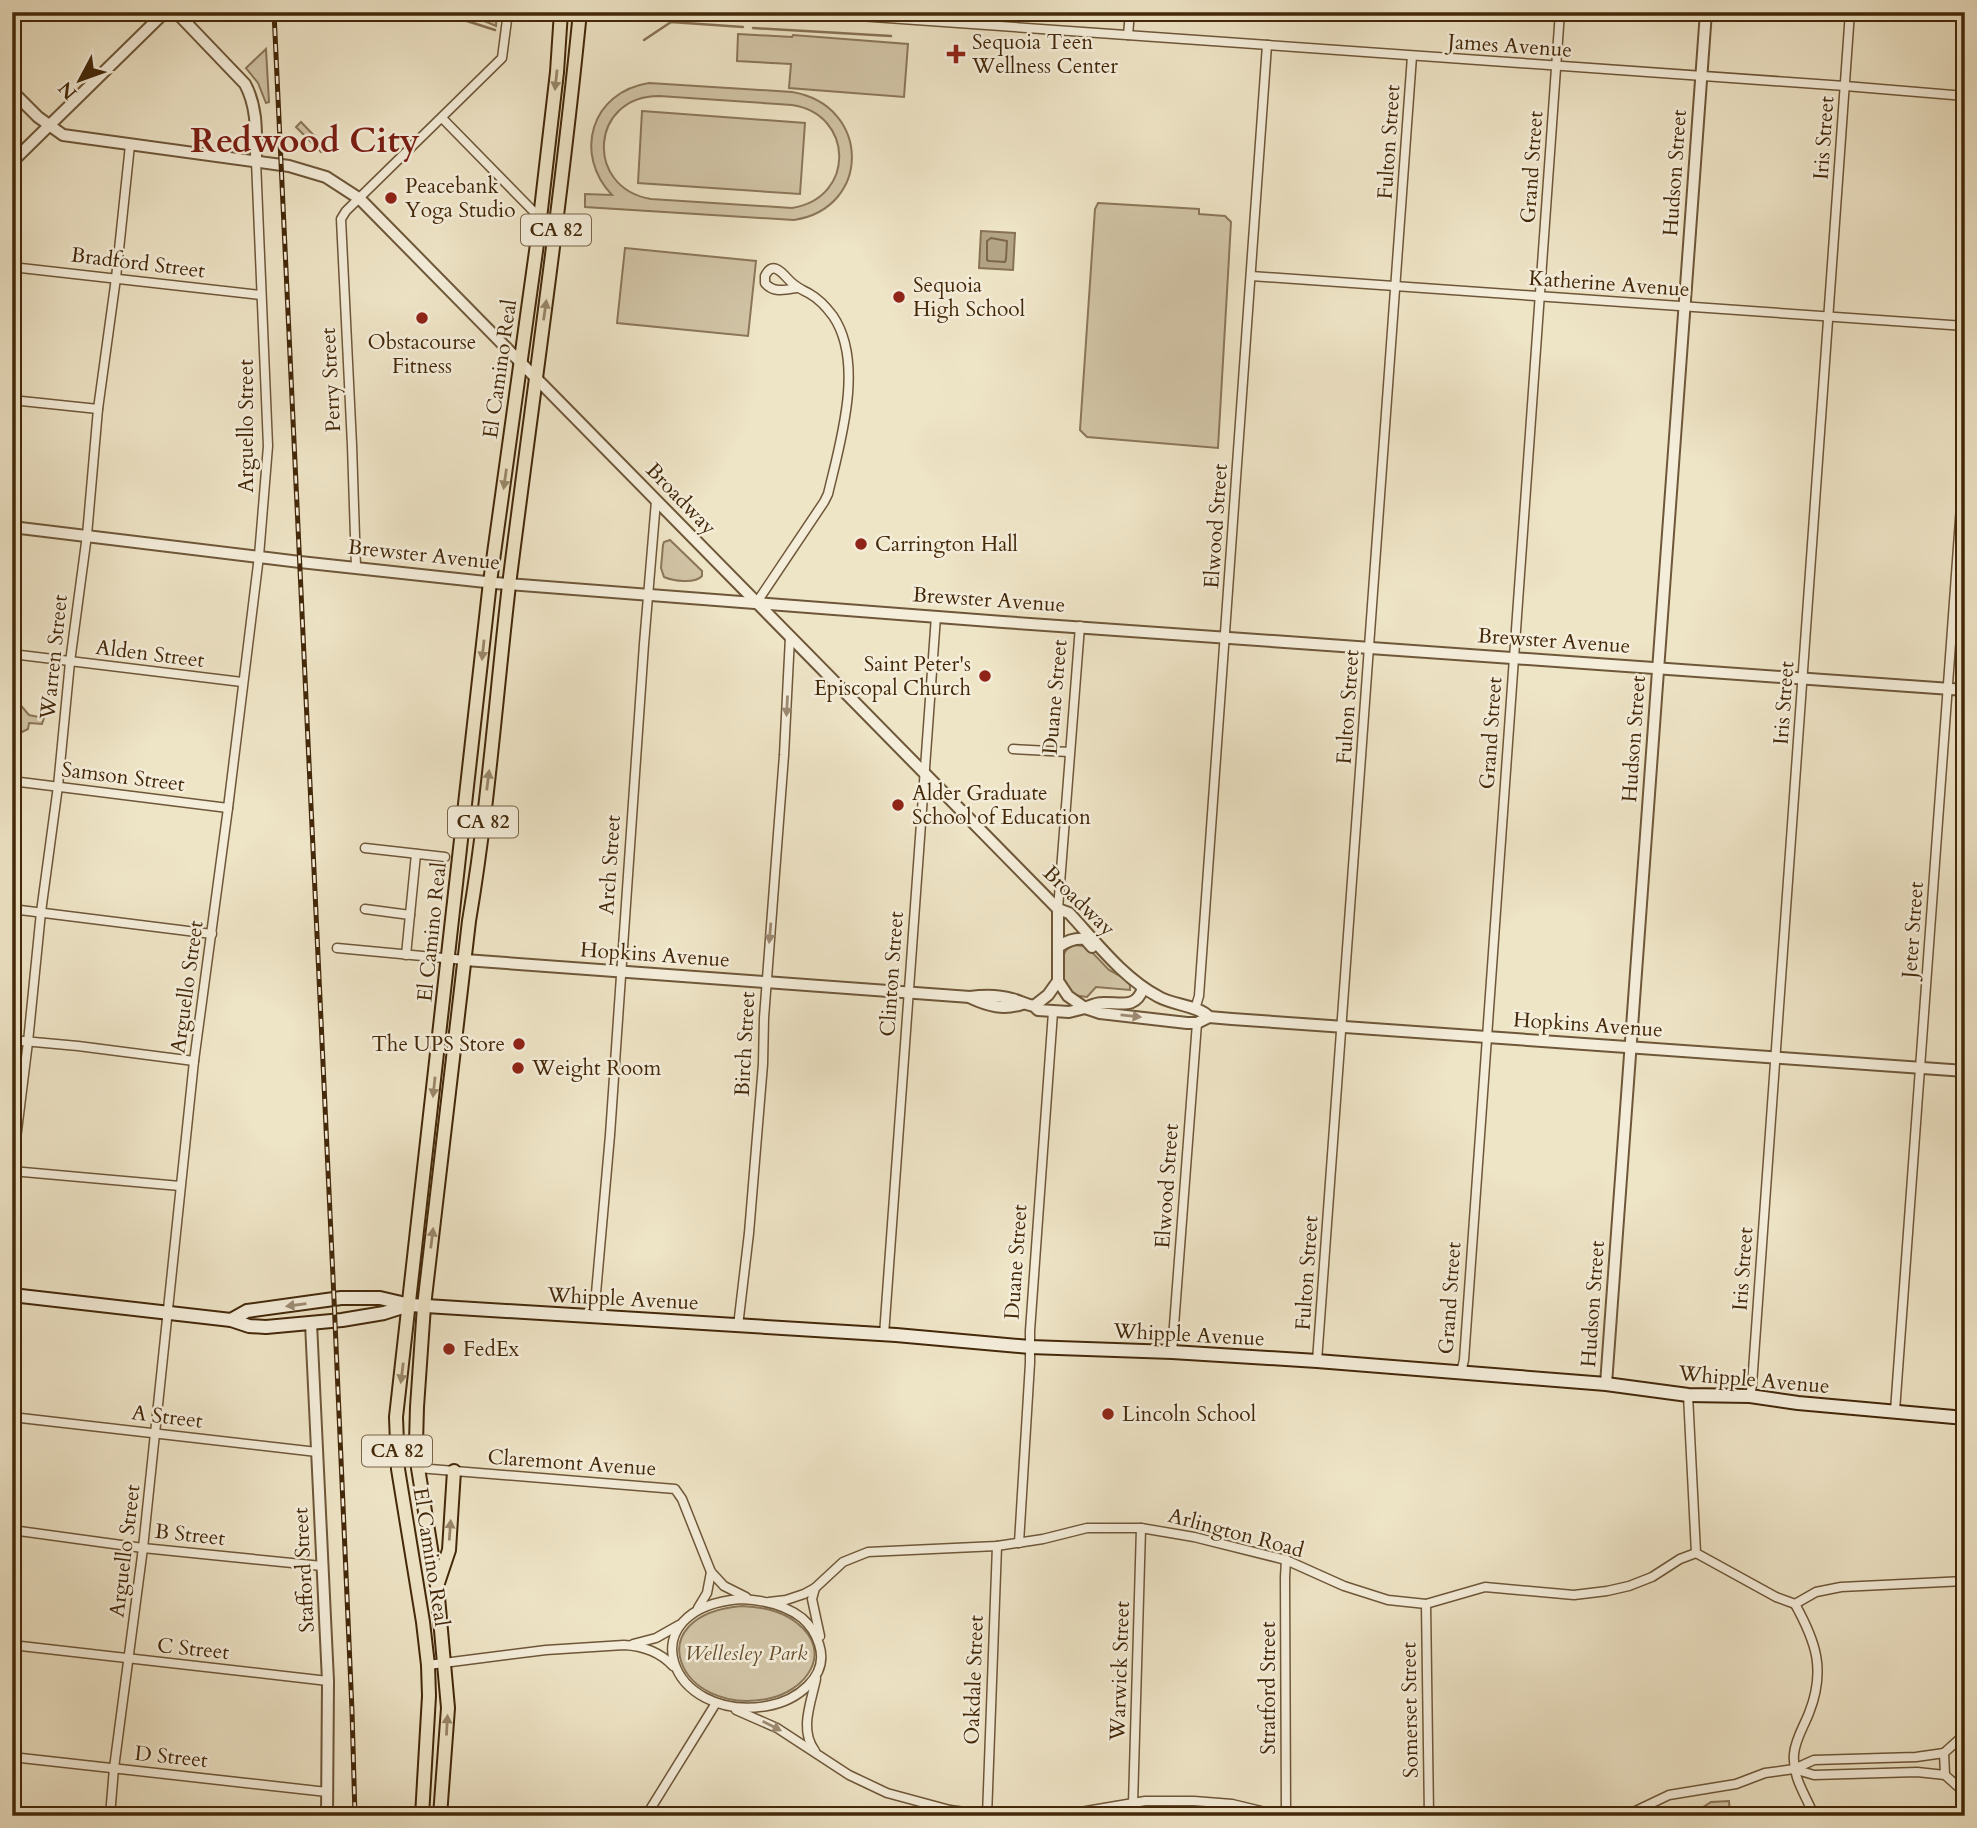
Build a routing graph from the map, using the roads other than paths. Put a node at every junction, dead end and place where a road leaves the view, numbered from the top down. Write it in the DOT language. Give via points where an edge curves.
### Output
graph roads {
  1 [pos="165,12"];
  2 [pos="176,12"];
  3 [pos="508,12"];
  4 [pos="561,12"];
  5 [pos="580,12"];
  6 [pos="802,12"];
  7 [pos="979,12"];
  8 [pos="1130,12"];
  9 [pos="1560,12"];
  10 [pos="1706,12"];
  11 [pos="1850,12"];
  12 [pos="835,14"];
  13 [pos="979,24"];
  14 [pos="1128,35"];
  15 [pos="1267,46"];
  16 [pos="1412,56"];
  17 [pos="1557,66"];
  18 [pos="1701,77"];
  19 [pos="1845,86"];
  20 [pos="12,91"];
  21 [pos="1965,96"];
  22 [pos="442,118"];
  23 [pos="49,126"];
  24 [pos="130,145"];
  25 [pos="256,161"];
  26 [pos="12,162"];
  27 [pos="360,199"];
  28 [pos="540,218"];
  29 [pos="12,267"];
  30 [pos="1251,276"];
  31 [pos="116,278"];
  32 [pos="1396,286"];
  33 [pos="796,288"];
  34 [pos="260,295"];
  35 [pos="1540,297"];
  36 [pos="1684,307"];
  37 [pos="1828,317"];
  38 [pos="1965,326"];
  39 [pos="521,362"];
  40 [pos="536,378"];
  41 [pos="12,400"];
  42 [pos="97,409"];
  43 [pos="1965,451"];
  44 [pos="656,501"];
  45 [pos="12,527"];
  46 [pos="86,535"];
  47 [pos="259,555"];
  48 [pos="356,567"];
  49 [pos="491,582"];
  50 [pos="510,583"];
  51 [pos="648,594"];
  52 [pos="757,602"];
  53 [pos="936,616"];
  54 [pos="1080,626"];
  55 [pos="1226,637"];
  56 [pos="790,638"];
  57 [pos="1370,648"];
  58 [pos="12,654"];
  59 [pos="1514,658"];
  60 [pos="70,662"];
  61 [pos="1659,668"];
  62 [pos="1803,679"];
  63 [pos="242,682"];
  64 [pos="1948,689"];
  65 [pos="1965,690"];
  66 [pos="1013,749"];
  67 [pos="1069,752"];
  68 [pos="925,773"];
  69 [pos="12,781"];
  70 [pos="58,786"];
  71 [pos="228,808"];
  72 [pos="365,848"];
  73 [pos="416,854"];
  74 [pos="445,857"];
  75 [pos="12,909"];
  76 [pos="365,909"];
  77 [pos="1058,909"];
  78 [pos="41,912"];
  79 [pos="410,915"];
  80 [pos="212,934"];
  81 [pos="1058,947"];
  82 [pos="337,948"];
  83 [pos="406,955"];
  84 [pos="448,958"];
  85 [pos="465,960"];
  86 [pos="1114,961"];
  87 [pos="620,971"];
  88 [pos="1058,981"];
  89 [pos="766,982"];
  90 [pos="1143,988"];
  91 [pos="908,993"];
  92 [pos="1034,1006"];
  93 [pos="1085,1008"];
  94 [pos="1195,1009"];
  95 [pos="1053,1012"];
  96 [pos="1209,1017"];
  97 [pos="1161,1019"];
  98 [pos="1197,1023"];
  99 [pos="1342,1026"];
  100 [pos="1487,1036"];
  101 [pos="12,1040"];
  102 [pos="28,1041"];
  103 [pos="1630,1047"];
  104 [pos="1776,1057"];
  105 [pos="194,1061"];
  106 [pos="1921,1068"];
  107 [pos="1965,1071"];
  108 [pos="12,1171"];
  109 [pos="180,1186"];
  110 [pos="12,1295"];
  111 [pos="410,1305"];
  112 [pos="424,1306"];
  113 [pos="169,1312"];
  114 [pos="594,1316"];
  115 [pos="232,1320"];
  116 [pos="311,1323"];
  117 [pos="738,1326"];
  118 [pos="884,1335"];
  119 [pos="1030,1347"];
  120 [pos="1172,1352"];
  121 [pos="1317,1361"];
  122 [pos="1461,1372"];
  123 [pos="1606,1384"];
  124 [pos="1688,1395"];
  125 [pos="1750,1396"];
  126 [pos="1895,1411"];
  127 [pos="12,1417"];
  128 [pos="1965,1418"];
  129 [pos="156,1433"];
  130 [pos="317,1452"];
  131 [pos="418,1468"];
  132 [pos="454,1471"];
  133 [pos="1141,1528"];
  134 [pos="12,1530"];
  135 [pos="1019,1543"];
  136 [pos="997,1546"];
  137 [pos="143,1548"];
  138 [pos="1696,1553"];
  139 [pos="1286,1560"];
  140 [pos="322,1566"];
  141 [pos="711,1572"];
  142 [pos="1965,1581"];
  143 [pos="437,1586"];
  144 [pos="816,1588"];
  145 [pos="755,1600"];
  146 [pos="769,1602"];
  147 [pos="1426,1604"];
  148 [pos="1795,1604"];
  149 [pos="693,1613"];
  150 [pos="684,1621"];
  151 [pos="12,1645"];
  152 [pos="624,1645"];
  153 [pos="130,1660"];
  154 [pos="821,1661"];
  155 [pos="445,1663"];
  156 [pos="428,1665"];
  157 [pos="678,1673"];
  158 [pos="817,1673"];
  159 [pos="328,1681"];
  160 [pos="718,1703"];
  161 [pos="1965,1734"];
  162 [pos="1944,1753"];
  163 [pos="819,1755"];
  164 [pos="12,1757"];
  165 [pos="1906,1757"];
  166 [pos="1872,1758"];
  167 [pos="1840,1759"];
  168 [pos="114,1768"];
  169 [pos="1794,1769"];
  170 [pos="1907,1772"];
  171 [pos="1873,1773"];
  172 [pos="1840,1774"];
  173 [pos="1945,1775"];
  174 [pos="327,1792"];
  175 [pos="1965,1793"];
  176 [pos="1133,1804"];
  177 [pos="110,1816"];
  178 [pos="327,1816"];
  179 [pos="422,1816"];
  180 [pos="440,1816"];
  181 [pos="646,1816"];
  182 [pos="987,1816"];
  183 [pos="995,1816"];
  184 [pos="1056,1816"];
  185 [pos="1130,1816"];
  186 [pos="1284,1816"];
  187 [pos="1429,1816"];
  188 [pos="1625,1816"];
  189 [pos="1814,1816"];
  1 -- 23 [label="street"];
  2 -- 25 [label="street" via="251,95"];
  3 -- 22 [label="street, Perry Street" via="502,58"];
  4 -- 28 [label="main road, El Camino Real / CA 82, one-way"];
  40 -- 5 [label="main road, El Camino Real / CA 82, one-way"];
  6 -- 12 [label="street, James Avenue"];
  7 -- 13 [label="street"];
  8 -- 14 [label="street"];
  9 -- 17 [label="street, Grand Street"];
  10 -- 18 [label="street, Hudson Street"];
  11 -- 19 [label="street, Iris Street"];
  12 -- 13 [label="street, James Avenue"];
  13 -- 14 [label="street, James Avenue"];
  14 -- 15 [label="street, James Avenue"];
  15 -- 16 [label="street, James Avenue"];
  15 -- 30 [label="street, Elwood Street"];
  16 -- 17 [label="street, James Avenue"];
  16 -- 32 [label="street, Fulton Street"];
  17 -- 18 [label="street, James Avenue"];
  17 -- 35 [label="street, Grand Street"];
  18 -- 19 [label="street, James Avenue"];
  18 -- 36 [label="street, Hudson Street"];
  19 -- 21 [label="street, James Avenue"];
  19 -- 37 [label="street, Iris Street"];
  20 -- 23 [label="street"];
  22 -- 27 [label="street, Perry Street"];
  22 -- 28 [label="street"];
  23 -- 24 [label="street, Broadway" via="68,137"];
  23 -- 26 [label="street"];
  24 -- 25 [label="street, Broadway"];
  24 -- 31 [label="street, Warren Street"];
  25 -- 27 [label="street, Broadway" via="315,172"];
  25 -- 34 [label="street, Arguello Street"];
  27 -- 39 [label="street, Broadway"];
  27 -- 48 [label="street, Perry Street" via="342,216 341,223"];
  28 -- 39 [label="main road, El Camino Real / CA 82"];
  29 -- 31 [label="street, Bradford Street"];
  30 -- 32 [label="street, Katherine Avenue"];
  30 -- 55 [label="street, Elwood Street"];
  31 -- 34 [label="street, Bradford Street"];
  31 -- 42 [label="street, Warren Street"];
  32 -- 35 [label="street, Katherine Avenue"];
  32 -- 57 [label="street, Fulton Street"];
  33 -- 52 [label="street" via="823,305 843,337 849,368 843,428 828,494"];
  34 -- 47 [label="street, Arguello Street" via="268,446"];
  35 -- 36 [label="street, Katherine Avenue"];
  35 -- 59 [label="street, Grand Street"];
  36 -- 37 [label="street, Katherine Avenue"];
  36 -- 61 [label="street, Hudson Street"];
  37 -- 38 [label="street, Katherine Avenue"];
  37 -- 62 [label="street, Iris Street"];
  39 -- 40 [label="street, Broadway"];
  39 -- 49 [label="main road, El Camino Real / CA 82, one-way"];
  40 -- 44 [label="street, Broadway"];
  40 -- 50 [label="main road, El Camino Real / CA 82"];
  41 -- 42 [label="street"];
  42 -- 46 [label="street, Warren Street"];
  43 -- 64 [label="street, Jeter Street"];
  44 -- 51 [label="street, Arch Street"];
  44 -- 52 [label="street, Broadway"];
  45 -- 46 [label="street, Brewster Avenue"];
  46 -- 47 [label="street, Brewster Avenue"];
  46 -- 60 [label="street, Warren Street"];
  47 -- 48 [label="street, Brewster Avenue"];
  47 -- 63 [label="street, Arguello Street"];
  48 -- 49 [label="street, Brewster Avenue"];
  49 -- 50 [label="street, Brewster Avenue"];
  49 -- 84 [label="main road, El Camino Real / CA 82, one-way"];
  50 -- 51 [label="street, Brewster Avenue"];
  85 -- 50 [label="main road, El Camino Real / CA 82, one-way"];
  51 -- 52 [label="street, Brewster Avenue"];
  51 -- 87 [label="street, Arch Street"];
  52 -- 53 [label="street, Brewster Avenue"];
  52 -- 56 [label="street, Broadway"];
  53 -- 54 [label="street, Brewster Avenue"];
  53 -- 68 [label="street, Clinton Street"];
  54 -- 55 [label="street, Brewster Avenue"];
  54 -- 67 [label="street, Duane Street"];
  55 -- 57 [label="street, Brewster Avenue"];
  55 -- 94 [label="street, Elwood Street"];
  56 -- 68 [label="street, Broadway"];
  56 -- 89 [label="street, Birch Street, one-way"];
  57 -- 59 [label="street, Brewster Avenue"];
  57 -- 99 [label="street, Fulton Street"];
  58 -- 60 [label="street, Alden Street"];
  59 -- 61 [label="street, Brewster Avenue"];
  59 -- 100 [label="street, Grand Street"];
  60 -- 63 [label="street, Alden Street"];
  60 -- 70 [label="street, Warren Street"];
  61 -- 62 [label="street, Brewster Avenue"];
  61 -- 103 [label="street, Hudson Street"];
  62 -- 64 [label="street, Brewster Avenue"];
  62 -- 104 [label="street, Iris Street"];
  63 -- 71 [label="street, Arguello Street"];
  64 -- 65 [label="street, Brewster Avenue"];
  64 -- 106 [label="street, Jeter Street"];
  66 -- 67 [label="street"];
  67 -- 77 [label="street, Duane Street"];
  68 -- 77 [label="street, Broadway"];
  68 -- 91 [label="street, Clinton Street"];
  69 -- 70 [label="street, Samson Street"];
  70 -- 71 [label="street, Samson Street"];
  70 -- 78 [label="street, Warren Street"];
  71 -- 80 [label="street, Arguello Street"];
  72 -- 73 [label="street"];
  73 -- 74 [label="street"];
  73 -- 79 [label="street"];
  75 -- 78 [label="street"];
  76 -- 79 [label="street"];
  77 -- 81 [label="street, Duane Street"];
  77 -- 86 [label="street, Broadway" via="1069,913"];
  78 -- 80 [label="street"];
  78 -- 102 [label="street, Warren Street"];
  79 -- 83 [label="street"];
  80 -- 105 [label="street, Arguello Street"];
  81 -- 86 [label="street" via="1072,939 1085,939 1105,961"];
  81 -- 88 [label="street, Duane Street"];
  82 -- 83 [label="street, Hopkins Avenue"];
  83 -- 84 [label="street, Hopkins Avenue"];
  84 -- 85 [label="street, Hopkins Avenue"];
  84 -- 111 [label="main road, El Camino Real / CA 82, one-way"];
  85 -- 87 [label="street, Hopkins Avenue"];
  112 -- 85 [label="main road, El Camino Real / CA 82, one-way"];
  86 -- 90 [label="street, Broadway"];
  87 -- 89 [label="street, Hopkins Avenue"];
  87 -- 114 [label="street, Arch Street"];
  88 -- 92 [label="street"];
  88 -- 93 [label="street" via="1068,996"];
  89 -- 91 [label="street, Hopkins Avenue"];
  89 -- 117 [label="street, Birch Street" via="751,1213"];
  90 -- 93 [label="street, Hopkins Avenue" via="1131,1003 1099,1002"];
  90 -- 94 [label="street, Broadway"];
  91 -- 92 [label="street, Hopkins Avenue" via="971,997 986,1005 1010,1008"];
  91 -- 118 [label="street, Clinton Street"];
  92 -- 95 [label="street, Hopkins Avenue"];
  93 -- 95 [label="street, Hopkins Avenue"];
  93 -- 97 [label="street, Hopkins Avenue, one-way"];
  94 -- 96 [label="street, Hopkins Avenue"];
  94 -- 97 [label="street"];
  95 -- 119 [label="street, Duane Street"];
  96 -- 98 [label="street"];
  96 -- 99 [label="street, Hopkins Avenue"];
  97 -- 98 [label="street, Hopkins Avenue"];
  98 -- 120 [label="street, Elwood Street"];
  99 -- 100 [label="street, Hopkins Avenue"];
  99 -- 121 [label="street, Fulton Street"];
  100 -- 103 [label="street, Hopkins Avenue"];
  100 -- 122 [label="street, Grand Street"];
  101 -- 102 [label="street"];
  102 -- 105 [label="street"];
  102 -- 108 [label="street, Warren Street"];
  103 -- 104 [label="street, Hopkins Avenue"];
  103 -- 123 [label="street, Hudson Street"];
  104 -- 106 [label="street, Hopkins Avenue"];
  104 -- 125 [label="street, Iris Street"];
  105 -- 109 [label="street, Arguello Street"];
  106 -- 107 [label="street, Hopkins Avenue"];
  106 -- 126 [label="street, Jeter Street"];
  108 -- 109 [label="street"];
  109 -- 113 [label="street, Arguello Street"];
  110 -- 113 [label="main road, Whipple Avenue"];
  111 -- 112 [label="main road, Whipple Avenue"];
  111 -- 115 [label="main road, Whipple Avenue, one-way" via="380,1298 341,1298 247,1311"];
  111 -- 116 [label="main road, Whipple Avenue" via="384,1314"];
  111 -- 156 [label="main road, El Camino Real / CA 82, one-way" via="397,1417 398,1469"];
  112 -- 114 [label="main road, Whipple Avenue"];
  112 -- 131 [label="main road, El Camino Real / CA 82"];
  113 -- 115 [label="main road, Whipple Avenue"];
  113 -- 129 [label="street, Arguello Street"];
  114 -- 117 [label="main road, Whipple Avenue"];
  115 -- 116 [label="main road, Whipple Avenue" via="266,1327"];
  116 -- 130 [label="street, Stafford Street"];
  117 -- 118 [label="main road, Whipple Avenue"];
  118 -- 119 [label="main road, Whipple Avenue"];
  119 -- 120 [label="main road, Whipple Avenue"];
  119 -- 135 [label="street"];
  120 -- 121 [label="main road, Whipple Avenue"];
  121 -- 122 [label="main road, Whipple Avenue"];
  122 -- 123 [label="main road, Whipple Avenue"];
  123 -- 124 [label="main road, Whipple Avenue"];
  124 -- 125 [label="main road, Whipple Avenue"];
  124 -- 138 [label="street"];
  125 -- 126 [label="main road, Whipple Avenue"];
  126 -- 128 [label="main road, Whipple Avenue"];
  127 -- 129 [label="street, A Street"];
  129 -- 130 [label="street, A Street"];
  129 -- 137 [label="street, Arguello Street"];
  130 -- 140 [label="street, Stafford Street"];
  131 -- 132 [label="street, Claremont Avenue"];
  131 -- 143 [label="main road, El Camino Real / CA 82"];
  132 -- 141 [label="street, Claremont Avenue" via="675,1489"];
  143 -- 132 [label="main road, one-way" via="449,1550"];
  133 -- 135 [label="street, Arlington Road" via="1087,1528"];
  133 -- 139 [label="street, Arlington Road"];
  133 -- 176 [label="street, Warwick Street"];
  134 -- 137 [label="street, B Street"];
  135 -- 136 [label="street, Arlington Road"];
  136 -- 144 [label="street, Arlington Road" via="868,1552 843,1562"];
  136 -- 182 [label="street, Oakdale Street"];
  137 -- 140 [label="street, B Street"];
  137 -- 153 [label="street, Arguello Street"];
  138 -- 147 [label="street, Arlington Road" via="1652,1577 1606,1591 1574,1594 1485,1587"];
  138 -- 148 [label="street"];
  139 -- 147 [label="street, Arlington Road" via="1388,1600"];
  139 -- 186 [label="street, Stratford Street"];
  140 -- 159 [label="street, Stafford Street"];
  141 -- 145 [label="street" via="724,1586"];
  141 -- 149 [label="street" via="707,1593"];
  142 -- 148 [label="street" via="1841,1587 1816,1592"];
  143 -- 155 [label="main road, El Camino Real / CA 82"];
  144 -- 146 [label="street, Arlington Road" via="795,1598"];
  144 -- 154 [label="street" via="812,1600"];
  145 -- 146 [label="street"];
  145 -- 149 [label="street" via="715,1603"];
  146 -- 154 [label="street" via="804,1619 818,1640"];
  147 -- 187 [label="street, Somerset Street"];
  148 -- 169 [label="street" via="1812,1639 1817,1681 1794,1751"];
  149 -- 150 [label="street"];
  150 -- 152 [label="street" via="656,1638"];
  150 -- 157 [label="street" via="673,1641"];
  151 -- 153 [label="street, C Street"];
  152 -- 155 [label="street"];
  152 -- 157 [label="street" via="655,1652"];
  153 -- 159 [label="street, C Street"];
  153 -- 168 [label="street, Arguello Street"];
  154 -- 158 [label="street"];
  155 -- 156 [label="street"];
  180 -- 155 [label="main road, El Camino Real / CA 82, one-way" via="448,1708"];
  156 -- 179 [label="main road, El Camino Real / CA 82"];
  157 -- 160 [label="street" via="694,1691"];
  158 -- 160 [label="street" via="811,1684 781,1702 757,1707"];
  158 -- 163 [label="street" via="806,1729"];
  159 -- 174 [label="street, Stafford Street"];
  160 -- 163 [label="street, one-way" via="777,1728"];
  160 -- 181 [label="street"];
  161 -- 162 [label="street"];
  162 -- 165 [label="street"];
  162 -- 173 [label="street"];
  163 -- 182 [label="street" via="887,1793"];
  164 -- 168 [label="street, D Street"];
  165 -- 166 [label="street"];
  165 -- 170 [label="street"];
  166 -- 167 [label="street"];
  166 -- 171 [label="street"];
  167 -- 169 [label="street" via="1814,1760"];
  167 -- 172 [label="street"];
  168 -- 174 [label="street, D Street"];
  168 -- 177 [label="street, Arguello Street"];
  169 -- 172 [label="street" via="1814,1775"];
  169 -- 188 [label="street" via="1669,1795"];
  169 -- 189 [label="street"];
  170 -- 171 [label="street"];
  170 -- 173 [label="street"];
  171 -- 172 [label="street"];
  173 -- 175 [label="street"];
  174 -- 178 [label="street, Stafford Street"];
  176 -- 184 [label="street"];
  176 -- 185 [label="street, Warwick Street"];
  176 -- 186 [label="street" via="1212,1802"];
  182 -- 183 [label="street"];
}
